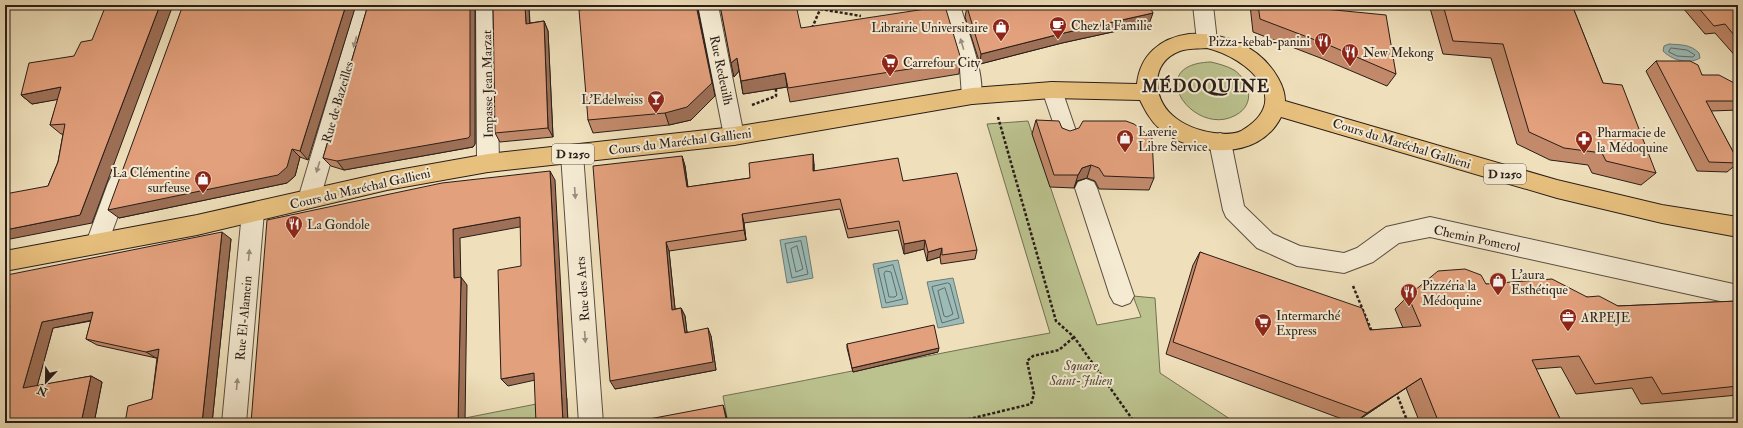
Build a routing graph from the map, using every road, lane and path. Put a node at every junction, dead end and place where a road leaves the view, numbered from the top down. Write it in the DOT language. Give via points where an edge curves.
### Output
graph roads {
  1 [pos="366,5"];
  2 [pos="486,5"];
  3 [pos="708,5"];
  4 [pos="822,5"];
  5 [pos="950,5"];
  6 [pos="1203,5"];
  7 [pos="820,9"];
  8 [pos="861,16"];
  9 [pos="810,33"];
  10 [pos="1207,42"];
  11 [pos="776,83"];
  12 [pos="1052,90"];
  13 [pos="1147,92"];
  14 [pos="981,95"];
  15 [pos="1276,107"];
  16 [pos="731,113"];
  17 [pos="1067,134"];
  18 [pos="734,136"];
  19 [pos="1220,142"];
  20 [pos="572,154"];
  21 [pos="127,162"];
  22 [pos="488,163"];
  23 [pos="1086,188"];
  24 [pos="309,200"];
  25 [pos="254,212"];
  26 [pos="1738,227"];
  27 [pos="97,243"];
  28 [pos="5,261"];
  29 [pos="1344,263"];
  30 [pos="1738,295"];
  31 [pos="1122,296"];
  32 [pos="1373,336"];
  33 [pos="1074,337"];
  34 [pos="1394,387"];
  35 [pos="234,423"];
  36 [pos="591,423"];
  37 [pos="958,423"];
  38 [pos="1136,423"];
  39 [pos="1408,423"];
  1 -- 24 [label="street, Rue de Bazeilles, one-way"];
  2 -- 22 [label="street, Impasse Jean Marzat"];
  3 -- 16 [label="street, Rue Redeuilh"];
  4 -- 7 [label="path"];
  14 -- 5 [label="street, one-way"];
  6 -- 10 [label="street"];
  7 -- 8 [label="path"];
  7 -- 9 [label="path"];
  10 -- 13 [label="main road" via="1186,42 1167,48 1154,60 1146,75"];
  10 -- 15 [label="main road" via="1238,51 1258,64 1269,77 1275,92"];
  11 -- 16 [label="path" via="776,96"];
  12 -- 13 [label="main road, Cours du Maréchal Gallieni / D 1250"];
  12 -- 14 [label="main road, Cours du Maréchal Gallieni / D 1250"];
  12 -- 17 [label="street"];
  13 -- 19 [label="main road" via="1153,107 1165,121 1200,139"];
  14 -- 18 [label="main road, Cours du Maréchal Gallieni / D 1250"];
  14 -- 33 [label="path" via="1056,320"];
  15 -- 19 [label="main road" via="1270,121 1257,133 1240,140"];
  15 -- 26 [label="main road, Cours du Maréchal Gallieni / D 1250" via="1557,189 1662,214"];
  16 -- 18 [label="street, Rue Redeuilh"];
  18 -- 20 [label="main road, Cours du Maréchal Gallieni / D 1250"];
  19 -- 29 [label="street, Chemin Pomerol" via="1234,210 1265,241 1297,256"];
  20 -- 22 [label="main road, Cours du Maréchal Gallieni / D 1250"];
  20 -- 36 [label="street, Rue des Arts, one-way"];
  21 -- 27 [label="street"];
  22 -- 24 [label="main road, Cours du Maréchal Gallieni / D 1250" via="387,181"];
  23 -- 31 [label="street"];
  24 -- 25 [label="main road, Cours du Maréchal Gallieni / D 1250"];
  25 -- 27 [label="main road, Cours du Maréchal Gallieni / D 1250"];
  35 -- 25 [label="street, Rue El-Alamein, one-way"];
  27 -- 28 [label="main road, Cours du Maréchal Gallieni / D 1250"];
  29 -- 30 [label="street, Chemin Pomerol" via="1365,255 1394,234 1430,227"];
  29 -- 32 [label="path"];
  33 -- 37 [label="path" via="1059,350 1034,356 1027,361 1034,394 1031,404 961,420"];
  33 -- 38 [label="path"];
  34 -- 39 [label="path"];
}
